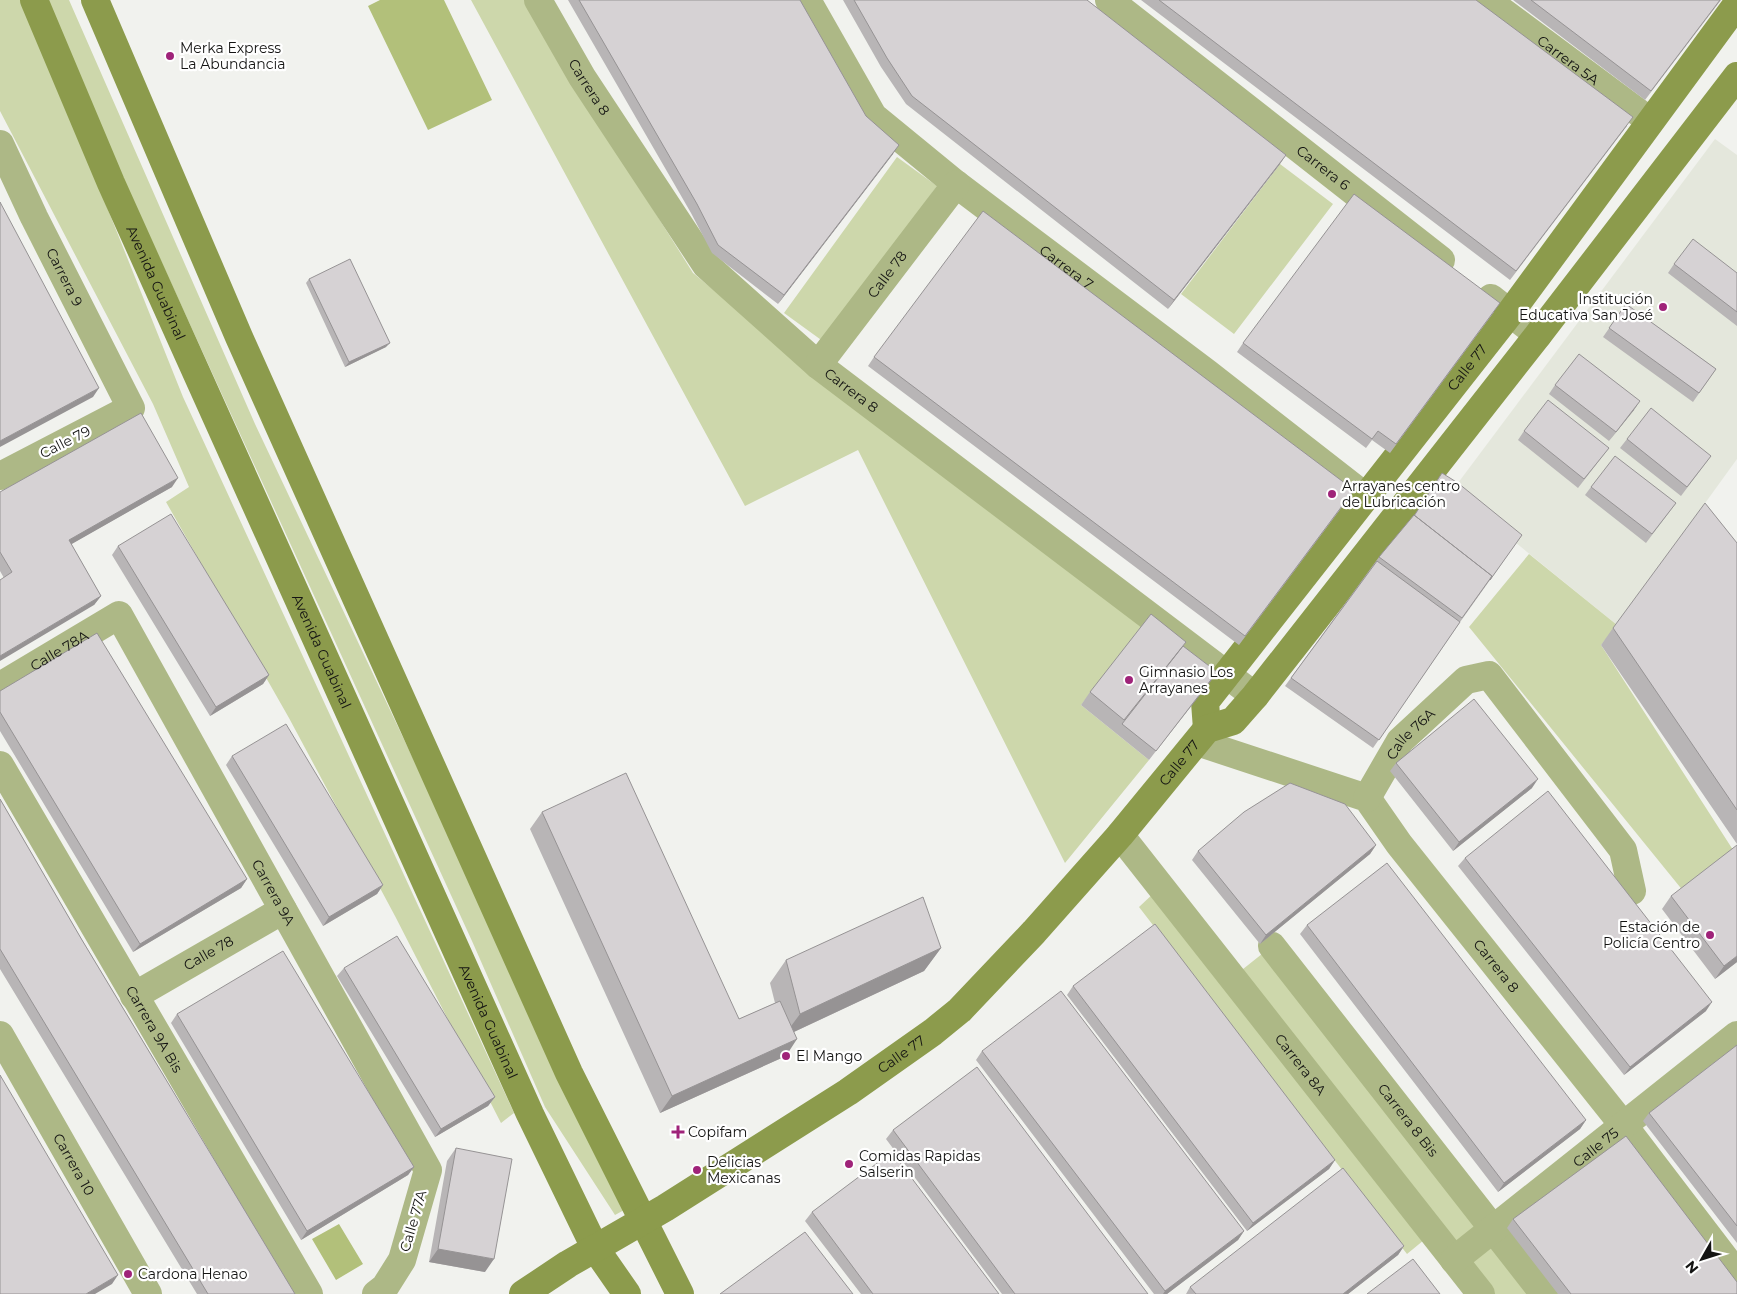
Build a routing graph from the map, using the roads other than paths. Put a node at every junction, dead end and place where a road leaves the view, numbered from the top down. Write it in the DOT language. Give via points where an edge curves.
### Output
graph roads {
  1 [pos="34,0"];
  2 [pos="95,0"];
  3 [pos="538,0"];
  4 [pos="807,0"];
  5 [pos="1110,0"];
  6 [pos="1487,0"];
  7 [pos="1737,4"];
  8 [pos="1736,81"];
  9 [pos="1650,121"];
  10 [pos="0,144"];
  11 [pos="956,184"];
  12 [pos="1510,313"];
  13 [pos="1538,335"];
  14 [pos="818,366"];
  15 [pos="131,408"];
  16 [pos="0,476"];
  17 [pos="1366,497"];
  18 [pos="119,615"];
  19 [pos="1228,674"];
  20 [pos="0,686"];
  21 [pos="1255,696"];
  22 [pos="1202,735"];
  23 [pos="0,765"];
  24 [pos="1366,798"];
  25 [pos="1120,835"];
  26 [pos="1632,892"];
  27 [pos="283,910"];
  28 [pos="1272,946"];
  29 [pos="134,996"];
  30 [pos="0,1035"];
  31 [pos="1737,1035"];
  32 [pos="1624,1126"];
  33 [pos="428,1170"];
  34 [pos="642,1222"];
  35 [pos="1493,1229"];
  36 [pos="595,1248"];
  37 [pos="1454,1260"];
  38 [pos="1737,1274"];
  39 [pos="137,1290"];
  40 [pos="309,1294"];
  41 [pos="376,1294"];
  42 [pos="523,1294"];
  43 [pos="627,1294"];
  44 [pos="680,1294"];
  45 [pos="1481,1294"];
  46 [pos="1544,1294"];
  1 -- 36 [label="main road, Avenida Guabinal" via="135,237 530,1114"];
  2 -- 34 [label="main road" via="239,337 569,1073"];
  3 -- 14 [label="street, Carrera 8" via="582,77 706,265"];
  4 -- 11 [label="street, Carrera 7" via="873,116"];
  5 -- 12 [label="street, Carrera 6"];
  6 -- 9 [label="street, Carrera 5A"];
  7 -- 9 [label="main road, Calle 77"];
  8 -- 13 [label="main road, Calle 77"];
  9 -- 12 [label="main road, Calle 77"];
  10 -- 15 [label="street, Carrera 9"];
  11 -- 14 [label="street, Calle 78"];
  11 -- 17 [label="street, Carrera 7" via="1207,372"];
  12 -- 13 [label="street, Carrera 6"];
  12 -- 17 [label="main road, Calle 77"];
  13 -- 21 [label="main road, Calle 77"];
  14 -- 19 [label="street, Carrera 8"];
  15 -- 16 [label="street, Calle 79"];
  17 -- 19 [label="main road, Calle 77"];
  18 -- 20 [label="street, Calle 78A"];
  18 -- 27 [label="street, Carrera 9A"];
  19 -- 21 [label="street, Carrera 8"];
  19 -- 22 [label="main road, Calle 77" via="1205,702"];
  21 -- 22 [label="main road, Calle 77" via="1233,721"];
  22 -- 24 [label="street"];
  22 -- 25 [label="main road, Calle 77"];
  23 -- 29 [label="street, Carrera 9A Bis"];
  24 -- 26 [label="street, Calle 76A" via="1400,742 1466,680 1489,675 1623,850"];
  24 -- 32 [label="street, Carrera 8"];
  25 -- 34 [label="main road, Calle 77" via="960,1010 933,1032 848,1092"];
  25 -- 37 [label="street, Carrera 8A"];
  27 -- 29 [label="street, Calle 78"];
  27 -- 33 [label="street, Carrera 9A"];
  28 -- 35 [label="street, Carrera 8 Bis"];
  29 -- 40 [label="street, Carrera 9A Bis"];
  30 -- 39 [label="street, Carrera 10"];
  31 -- 32 [label="street, Calle 75"];
  32 -- 35 [label="street, Calle 75"];
  32 -- 38 [label="street, Carrera 8"];
  33 -- 41 [label="street, Calle 77A" via="402,1260 385,1288"];
  34 -- 36 [label="main road, Calle 77"];
  34 -- 44 [label="main road"];
  35 -- 37 [label="street, Calle 75"];
  35 -- 46 [label="street, Carrera 8 Bis"];
  36 -- 42 [label="main road, Calle 77"];
  36 -- 43 [label="main road, Avenida Guabinal"];
  37 -- 45 [label="street, Carrera 8A"];
}
